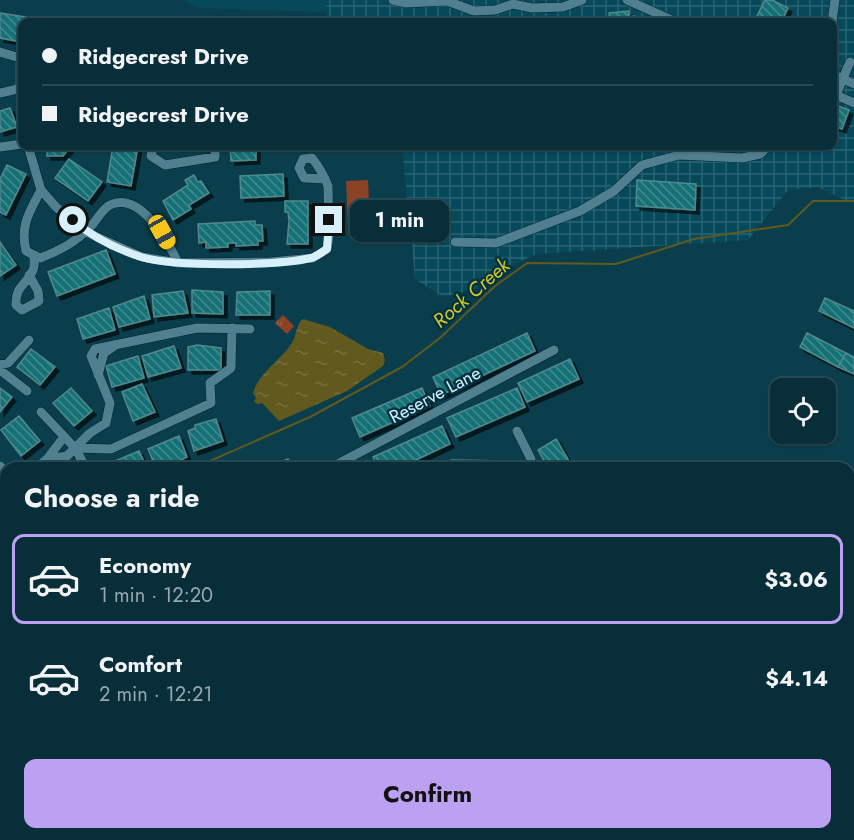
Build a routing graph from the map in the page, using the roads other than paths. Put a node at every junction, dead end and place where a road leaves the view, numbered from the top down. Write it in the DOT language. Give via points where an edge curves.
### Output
graph roads {
  1 [pos="393,0"];
  2 [pos="582,0"];
  3 [pos="627,0"];
  4 [pos="835,0"];
  5 [pos="520,3"];
  6 [pos="667,18"];
  7 [pos="833,18"];
  8 [pos="0,52"];
  9 [pos="18,57"];
  10 [pos="850,62"];
  11 [pos="837,76"];
  12 [pos="844,79"];
  13 [pos="854,84"];
  14 [pos="18,89"];
  15 [pos="0,93"];
  16 [pos="837,93"];
  17 [pos="837,96"];
  18 [pos="854,104"];
  19 [pos="18,145"];
  20 [pos="0,147"];
  21 [pos="29,150"];
  22 [pos="152,150"];
  23 [pos="215,150"];
  24 [pos="764,150"];
  25 [pos="326,179"];
  26 [pos="41,190"];
  27 [pos="86,232"];
  28 [pos="455,242"];
  29 [pos="34,255"];
  30 [pos="178,263"];
  31 [pos="29,275"];
  32 [pos="232,328"];
  33 [pos="250,329"];
  34 [pos="29,340"];
  35 [pos="554,350"];
  36 [pos="0,365"];
  37 [pos="0,370"];
  38 [pos="27,391"];
  39 [pos="41,412"];
  40 [pos="517,431"];
  41 [pos="64,437"];
  42 [pos="75,448"];
  43 [pos="47,459"];
  44 [pos="43,462"];
  45 [pos="83,462"];
  46 [pos="341,462"];
  47 [pos="531,462"];
  1 -- 5 [label="street" via="447,1 474,11"];
  2 -- 5 [label="street" via="563,7 532,8"];
  3 -- 6 [label="street"];
  4 -- 7 [label="street"];
  8 -- 9 [label="street"];
  10 -- 12 [label="street"];
  11 -- 12 [label="street"];
  12 -- 13 [label="street"];
  12 -- 16 [label="street"];
  14 -- 15 [label="street"];
  17 -- 18 [label="street"];
  19 -- 20 [label="street"];
  21 -- 26 [label="street"];
  22 -- 23 [label="street" via="151,156 165,165 215,157"];
  24 -- 28 [label="street" via="742,158 679,155 642,165 614,192 580,211 496,243"];
  25 -- 30 [label="street" via="327,249 313,258"];
  26 -- 27 [label="street"];
  26 -- 29 [label="street" via="25,219 22,235 26,251"];
  27 -- 29 [label="street" via="75,243 56,252 40,258"];
  27 -- 30 [label="street" via="142,257"];
  27 -- 30 [label="street" via="109,206 135,206 162,232"];
  29 -- 31 [label="street" via="34,270"];
  32 -- 33 [label="street"];
  32 -- 42 [label="street" via="231,368 210,383 211,403 111,449"];
  32 -- 42 [label="street" via="197,328 95,349 92,353 98,376 110,403 106,423"];
  34 -- 36 [label="street" via="8,363"];
  35 -- 46 [label="street, Reserve Lane"];
  37 -- 38 [label="street"];
  39 -- 41 [label="street"];
  40 -- 47 [label="street"];
  41 -- 42 [label="street"];
  41 -- 43 [label="street"];
  42 -- 43 [label="street" via="67,456"];
  42 -- 45 [label="street"];
  43 -- 44 [label="street"];
}
